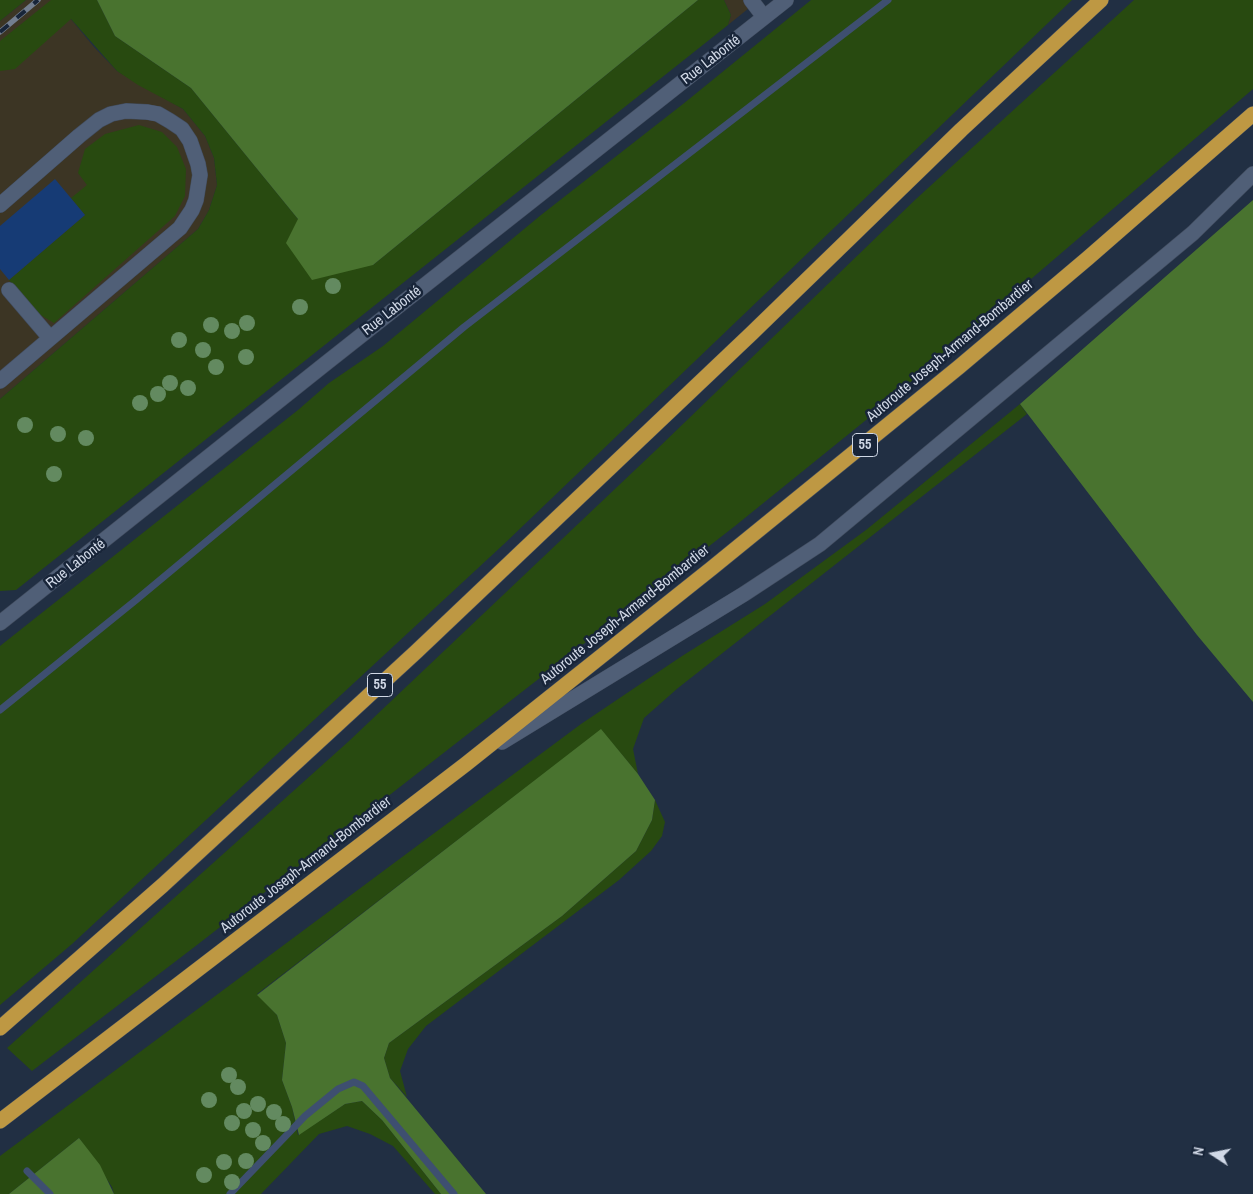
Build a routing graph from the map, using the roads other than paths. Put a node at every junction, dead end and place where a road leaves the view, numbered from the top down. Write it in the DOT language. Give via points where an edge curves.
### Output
graph roads {
  1 [pos="751,0"];
  2 [pos="786,0"];
  3 [pos="1101,0"];
  4 [pos="764,18"];
  5 [pos="1253,114"];
  6 [pos="1253,174"];
  7 [pos="0,205"];
  8 [pos="9,290"];
  9 [pos="50,338"];
  10 [pos="0,381"];
  11 [pos="0,623"];
  12 [pos="466,764"];
  13 [pos="0,1028"];
  14 [pos="0,1121"];
  1 -- 4 [label="street"];
  2 -- 4 [label="street, Rue Labonté"];
  3 -- 13 [label="highway, 55" via="431,638 163,885"];
  4 -- 11 [label="street, Rue Labonté"];
  5 -- 12 [label="highway, Autoroute Joseph-Armand-Bombardier / 55" via="842,464"];
  6 -- 12 [label="street" via="1192,233 820,544"];
  7 -- 9 [label="street" via="79,136 111,114 126,111 158,114 182,129 196,153 200,175 196,200 180,228"];
  8 -- 9 [label="street"];
  9 -- 10 [label="street"];
  12 -- 14 [label="highway, Autoroute Joseph-Armand-Bombardier / 55"];
}
